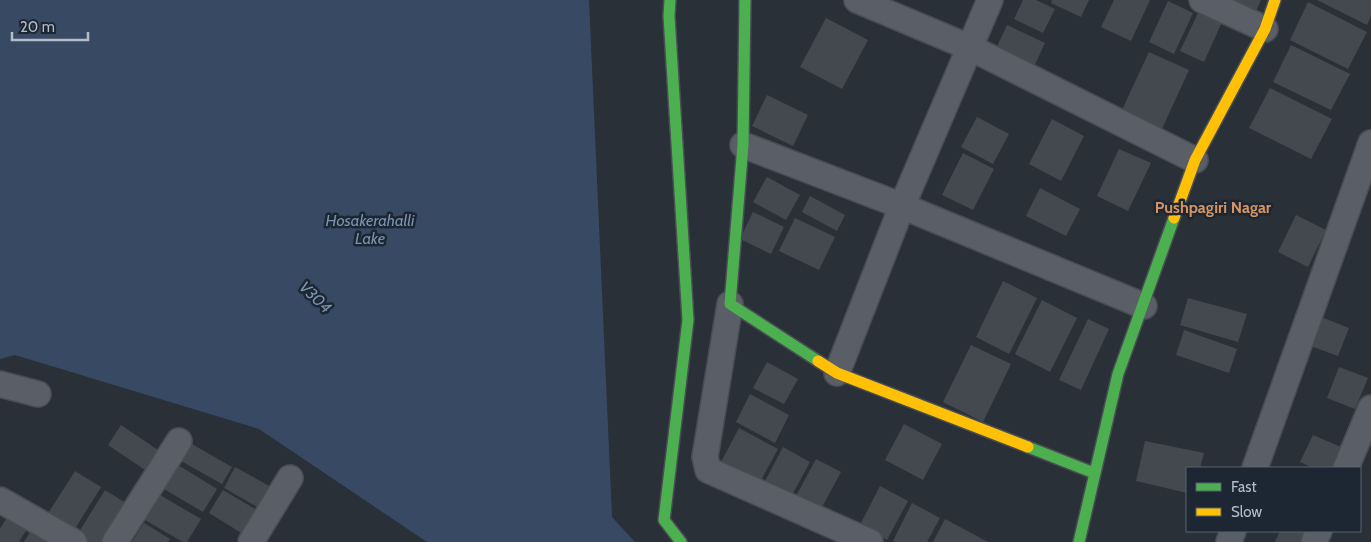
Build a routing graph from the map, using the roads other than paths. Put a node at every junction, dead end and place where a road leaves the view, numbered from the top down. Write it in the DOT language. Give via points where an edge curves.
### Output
graph roads {
  1 [pos="670,0"];
  2 [pos="745,0"];
  3 [pos="857,0"];
  4 [pos="990,0"];
  5 [pos="1202,0"];
  6 [pos="1275,0"];
  7 [pos="1265,29"];
  8 [pos="971,48"];
  9 [pos="1371,144"];
  10 [pos="743,145"];
  11 [pos="1195,160"];
  12 [pos="902,206"];
  13 [pos="730,304"];
  14 [pos="1144,306"];
  15 [pos="838,372"];
  16 [pos="0,384"];
  17 [pos="38,394"];
  18 [pos="1371,408"];
  19 [pos="179,441"];
  20 [pos="1256,467"];
  21 [pos="1346,467"];
  22 [pos="1094,473"];
  23 [pos="290,478"];
  24 [pos="2,506"];
  25 [pos="74,542"];
  26 [pos="115,542"];
  27 [pos="251,542"];
  28 [pos="681,542"];
  29 [pos="870,542"];
  30 [pos="1079,542"];
  1 -- 28 [label="street" via="688,320 664,520"];
  2 -- 10 [label="street"];
  3 -- 8 [label="street"];
  4 -- 8 [label="street"];
  5 -- 7 [label="street"];
  6 -- 7 [label="street"];
  7 -- 11 [label="street"];
  8 -- 11 [label="street"];
  8 -- 12 [label="street"];
  9 -- 20 [label="street"];
  10 -- 12 [label="street"];
  10 -- 13 [label="street"];
  11 -- 14 [label="street"];
  12 -- 14 [label="street"];
  12 -- 15 [label="street"];
  13 -- 15 [label="street"];
  13 -- 29 [label="street" via="705,457 708,470"];
  14 -- 22 [label="street" via="1118,374"];
  15 -- 22 [label="street"];
  16 -- 17 [label="street"];
  18 -- 21 [label="street"];
  19 -- 26 [label="street"];
  22 -- 30 [label="street"];
  23 -- 27 [label="street"];
  24 -- 25 [label="street"];
}
